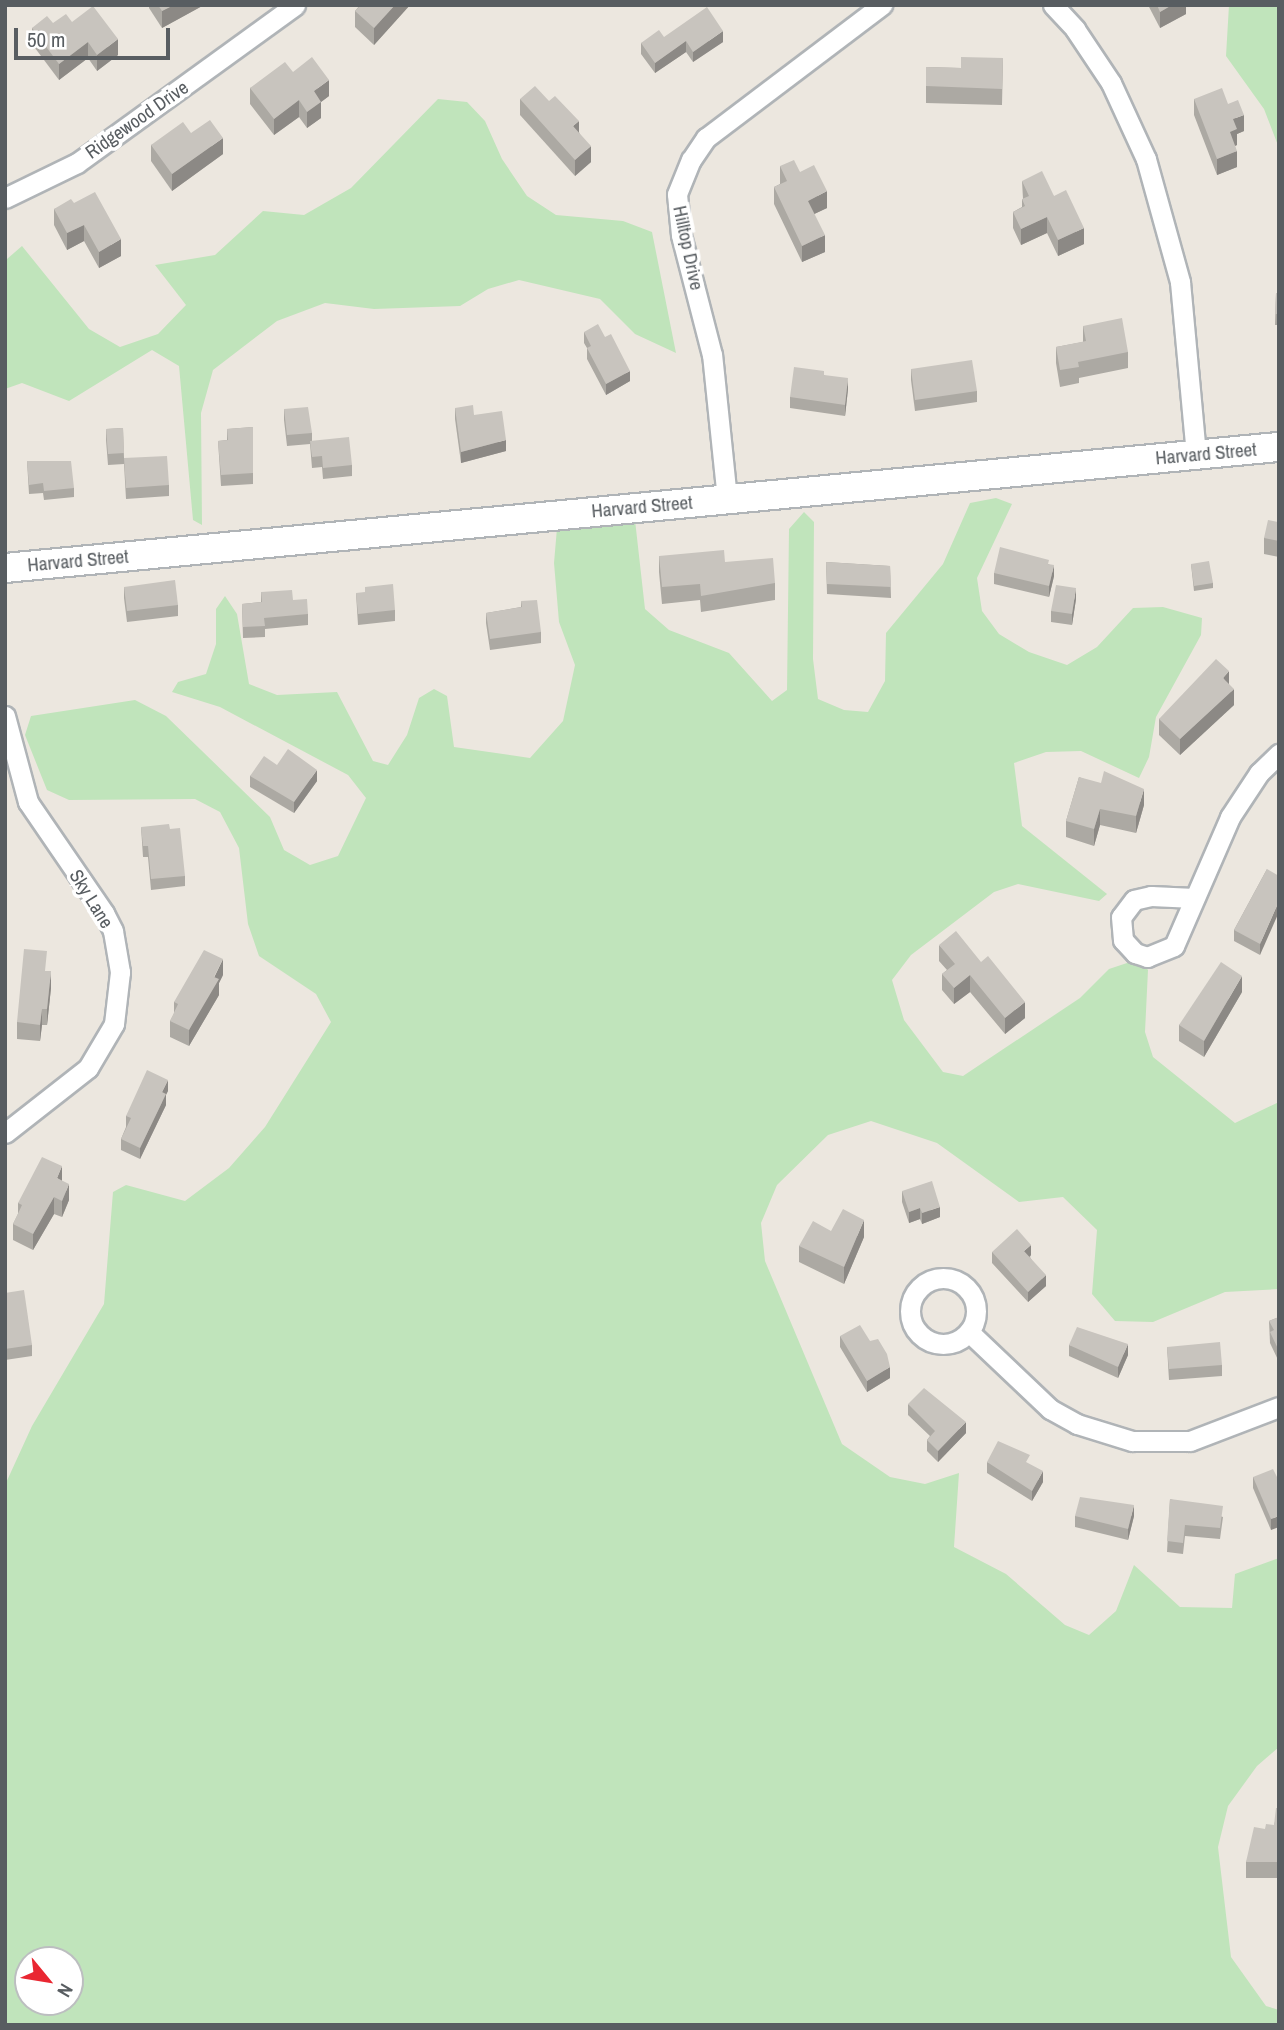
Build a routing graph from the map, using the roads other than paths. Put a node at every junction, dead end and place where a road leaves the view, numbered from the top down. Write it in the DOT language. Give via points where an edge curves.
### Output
graph roads {
  1 [pos="295,5"];
  2 [pos="882,5"];
  3 [pos="1053,5"];
  4 [pos="5,198"];
  5 [pos="1279,447"];
  6 [pos="1196,455"];
  7 [pos="727,499"];
  8 [pos="5,568"];
  9 [pos="5,716"];
  10 [pos="1279,754"];
  11 [pos="1194,898"];
  12 [pos="5,1133"];
  13 [pos="969,1332"];
  14 [pos="1279,1407"];
  1 -- 4 [label="street, Ridgewood Drive" via="77,163"];
  2 -- 7 [label="street, Hilltop Drive" via="706,138 677,194 681,235 712,355"];
  3 -- 6 [label="street" via="1111,83 1129,115 1153,181 1180,282"];
  5 -- 6 [label="main road, Harvard Street"];
  6 -- 7 [label="main road, Harvard Street"];
  7 -- 8 [label="main road, Harvard Street"];
  9 -- 12 [label="street, Sky Lane" via="28,802 104,913 113,931 120,972 114,1024 96,1057 71,1085"];
  10 -- 11 [label="street" via="1259,773 1230,817"];
  13 -- 14 [label="street" via="1050,1409 1077,1424 1132,1441 1190,1441"];
}
